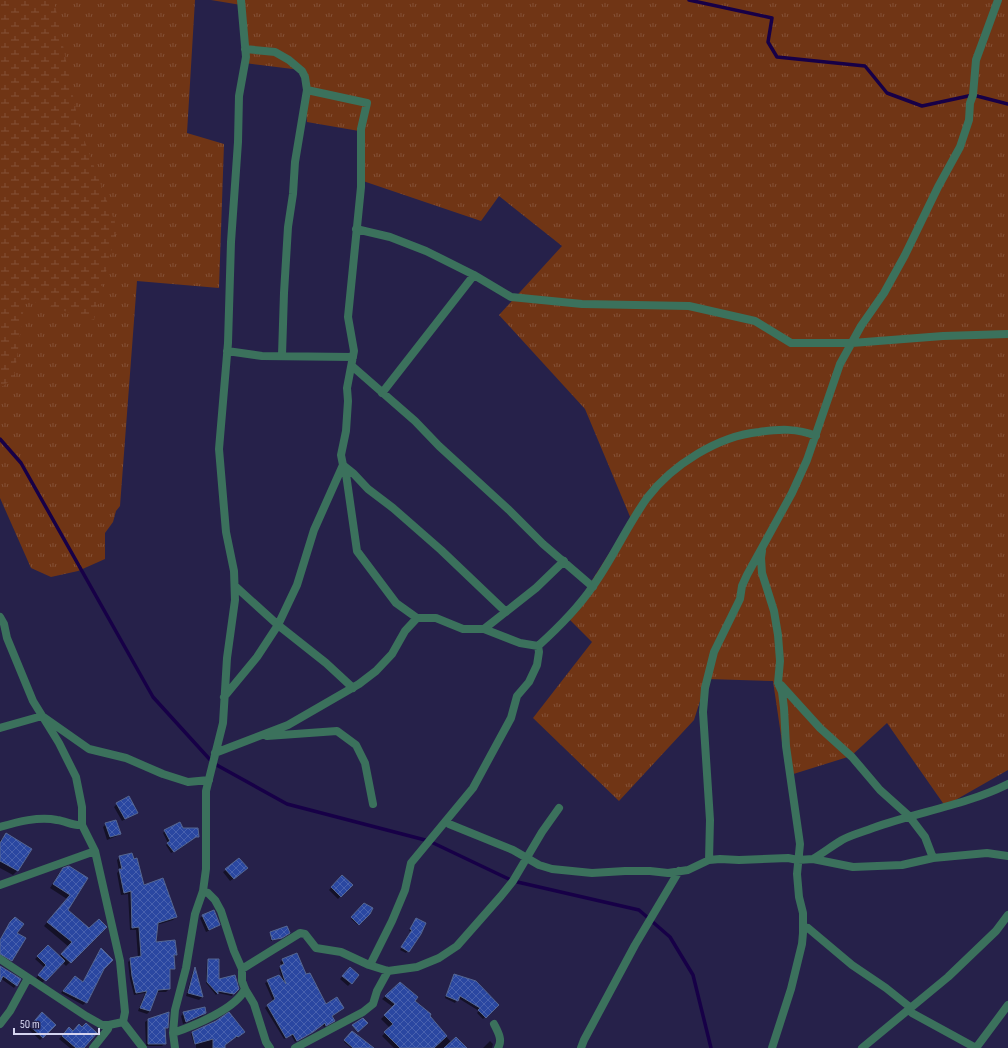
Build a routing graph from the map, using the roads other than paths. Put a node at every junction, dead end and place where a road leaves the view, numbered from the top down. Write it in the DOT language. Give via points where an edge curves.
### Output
graph roads {
  1 [pos="241,0"];
  2 [pos="998,0"];
  3 [pos="245,49"];
  4 [pos="307,90"];
  5 [pos="356,229"];
  6 [pos="474,275"];
  7 [pos="1008,334"];
  8 [pos="852,343"];
  9 [pos="228,352"];
  10 [pos="282,356"];
  11 [pos="353,357"];
  12 [pos="352,366"];
  13 [pos="382,393"];
  14 [pos="816,436"];
  15 [pos="344,466"];
  16 [pos="762,548"];
  17 [pos="564,561"];
  18 [pos="235,586"];
  19 [pos="593,587"];
  20 [pos="506,612"];
  21 [pos="0,617"];
  22 [pos="417,618"];
  23 [pos="278,625"];
  24 [pos="484,629"];
  25 [pos="3,640"];
  26 [pos="538,646"];
  27 [pos="778,682"];
  28 [pos="353,688"];
  29 [pos="224,697"];
  30 [pos="42,716"];
  31 [pos="0,728"];
  32 [pos="260,736"];
  33 [pos="215,753"];
  34 [pos="209,780"];
  35 [pos="1008,784"];
  36 [pos="373,804"];
  37 [pos="559,808"];
  38 [pos="909,816"];
  39 [pos="446,821"];
  40 [pos="82,825"];
  41 [pos="0,827"];
  42 [pos="96,851"];
  43 [pos="1008,856"];
  44 [pos="526,857"];
  45 [pos="933,858"];
  46 [pos="813,859"];
  47 [pos="709,860"];
  48 [pos="798,860"];
  49 [pos="679,871"];
  50 [pos="0,885"];
  51 [pos="203,891"];
  52 [pos="1008,915"];
  53 [pos="803,927"];
  54 [pos="0,959"];
  55 [pos="370,965"];
  56 [pos="242,969"];
  57 [pos="388,971"];
  58 [pos="28,978"];
  59 [pos="245,989"];
  60 [pos="1008,1005"];
  61 [pos="910,1009"];
  62 [pos="123,1022"];
  63 [pos="0,1024"];
  64 [pos="494,1024"];
  65 [pos="109,1026"];
  66 [pos="174,1033"];
  67 [pos="92,1048"];
  68 [pos="143,1048"];
  69 [pos="175,1048"];
  70 [pos="270,1048"];
  71 [pos="295,1048"];
  72 [pos="498,1048"];
  73 [pos="581,1048"];
  74 [pos="772,1048"];
  75 [pos="862,1048"];
  76 [pos="976,1048"];
  1 -- 3 [label="street"];
  2 -- 8 [label="street" via="976,60 969,120 960,147 905,255"];
  3 -- 4 [label="street" via="275,52 289,60 302,71"];
  3 -- 9 [label="street" via="246,57 239,96"];
  4 -- 5 [label="street" via="367,103 361,129 361,187"];
  4 -- 10 [label="street" via="287,234"];
  5 -- 6 [label="street" via="426,251"];
  5 -- 11 [label="street" via="348,317"];
  6 -- 8 [label="street" via="511,297 582,304 689,306 755,321 791,342"];
  6 -- 13 [label="street"];
  7 -- 8 [label="street"];
  8 -- 14 [label="street" via="840,364"];
  9 -- 10 [label="street"];
  9 -- 18 [label="street" via="219,449 226,532"];
  10 -- 11 [label="street"];
  11 -- 12 [label="street"];
  12 -- 13 [label="street"];
  12 -- 15 [label="street" via="347,388 346,431 341,455"];
  13 -- 17 [label="street" via="415,420 439,446"];
  14 -- 16 [label="street" via="792,493"];
  14 -- 19 [label="street" via="805,431 783,429 748,433 723,441 696,455 671,473 648,498"];
  15 -- 20 [label="street" via="441,550"];
  15 -- 22 [label="street" via="356,551 396,603"];
  15 -- 23 [label="street" via="314,530 297,585"];
  16 -- 27 [label="street" via="762,573 774,610 778,635"];
  16 -- 47 [label="street" via="747,575 740,599 714,652 705,688 703,712 709,787"];
  17 -- 19 [label="street"];
  17 -- 20 [label="street"];
  18 -- 23 [label="street"];
  18 -- 29 [label="street"];
  19 -- 26 [label="street" via="558,628"];
  20 -- 24 [label="street"];
  21 -- 25 [label="street" via="4,624"];
  22 -- 24 [label="street" via="436,618 463,629"];
  22 -- 28 [label="street" via="392,654"];
  23 -- 28 [label="street"];
  23 -- 29 [label="street" via="257,657"];
  24 -- 26 [label="street" via="520,643"];
  25 -- 30 [label="street"];
  26 -- 39 [label="street" via="540,652 537,665 529,682 517,696 511,718 501,738 473,788"];
  27 -- 38 [label="street" via="820,728 852,757 880,790"];
  27 -- 48 [label="street" via="782,692 786,746 800,844"];
  28 -- 32 [label="street" via="288,725"];
  29 -- 33 [label="street" via="223,723"];
  30 -- 31 [label="street"];
  30 -- 34 [label="street" via="89,749 126,758 188,782"];
  30 -- 40 [label="street" via="76,777 82,807"];
  32 -- 33 [label="street"];
  32 -- 36 [label="street" via="336,731 356,745 365,764"];
  33 -- 34 [label="street"];
  34 -- 51 [label="street" via="206,790 206,869"];
  35 -- 38 [label="street" via="957,803"];
  37 -- 44 [label="street"];
  38 -- 45 [label="street" via="925,837"];
  38 -- 46 [label="street" via="843,840"];
  39 -- 44 [label="street"];
  39 -- 55 [label="street" via="412,863 405,890"];
  40 -- 41 [label="street" via="56,820 37,820"];
  40 -- 42 [label="street"];
  42 -- 50 [label="street"];
  42 -- 62 [label="street" via="120,961 125,1012"];
  43 -- 45 [label="street" via="987,853"];
  44 -- 49 [label="street" via="552,869 592,872"];
  44 -- 57 [label="street" via="513,881 457,946 439,958 417,967"];
  45 -- 46 [label="street" via="902,865 853,867"];
  46 -- 48 [label="street"];
  47 -- 48 [label="street"];
  47 -- 49 [label="street" via="688,870"];
  48 -- 53 [label="street" via="797,874"];
  49 -- 73 [label="street" via="634,945"];
  51 -- 56 [label="street" via="215,900 221,911"];
  51 -- 66 [label="street" via="195,914 186,968 175,1010"];
  52 -- 61 [label="street" via="996,931 948,978"];
  53 -- 61 [label="street" via="808,928 852,966 886,988"];
  53 -- 74 [label="street" via="802,944"];
  54 -- 58 [label="street"];
  55 -- 56 [label="street" via="341,952 316,948 305,934 300,933"];
  55 -- 57 [label="street"];
  56 -- 59 [label="street"];
  57 -- 71 [label="street" via="373,1004 363,1012"];
  58 -- 63 [label="street"];
  58 -- 65 [label="street" via="86,1016"];
  59 -- 66 [label="street" via="219,1013"];
  59 -- 70 [label="street" via="254,1004"];
  60 -- 76 [label="street"];
  61 -- 75 [label="street"];
  61 -- 76 [label="street" via="912,1013"];
  62 -- 65 [label="street"];
  62 -- 68 [label="street"];
  64 -- 72 [label="street" via="500,1037"];
  65 -- 67 [label="street"];
  66 -- 69 [label="street"];
}
